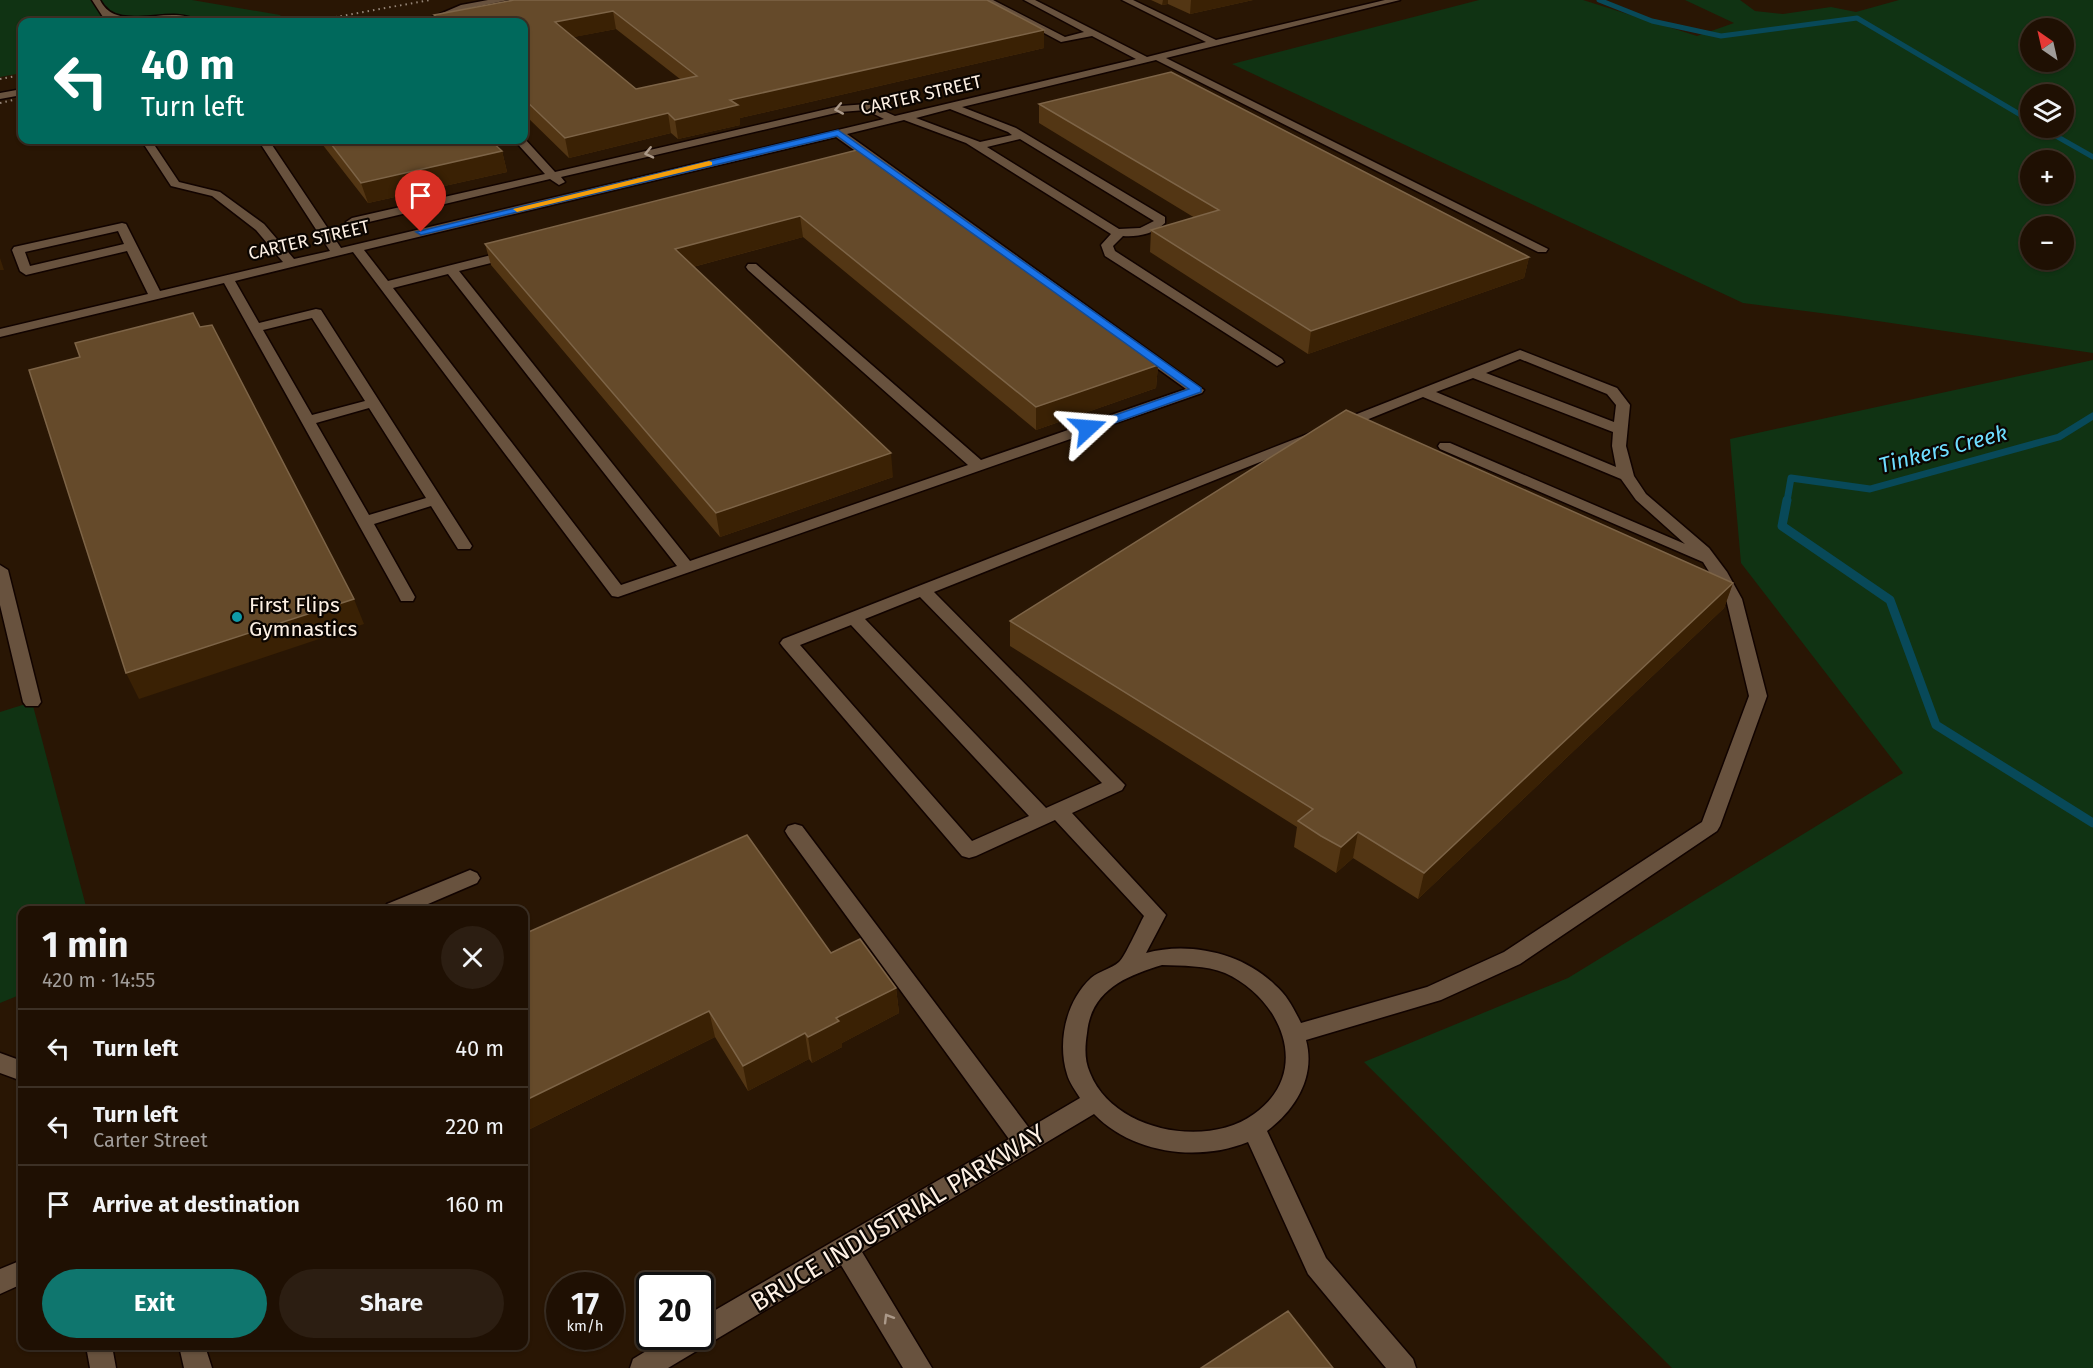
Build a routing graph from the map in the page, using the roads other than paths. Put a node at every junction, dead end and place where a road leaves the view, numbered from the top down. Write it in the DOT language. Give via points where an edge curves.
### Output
graph roads {
  1 [pos="96,0"];
  2 [pos="503,0"];
  3 [pos="986,0"];
  4 [pos="1028,0"];
  5 [pos="1126,0"];
  6 [pos="1352,0"];
  7 [pos="1396,0"];
  8 [pos="1368,7"];
  9 [pos="118,18"];
  10 [pos="436,18"];
  11 [pos="1093,33"];
  12 [pos="1215,43"];
  13 [pos="1152,58"];
  14 [pos="18,93"];
  15 [pos="0,96"];
  16 [pos="951,106"];
  17 [pos="899,118"];
  18 [pos="838,133"];
  19 [pos="1021,136"];
  20 [pos="149,144"];
  21 [pos="266,144"];
  22 [pos="523,144"];
  23 [pos="978,146"];
  24 [pos="552,175"];
  25 [pos="573,196"];
  26 [pos="352,222"];
  27 [pos="1120,232"];
  28 [pos="131,246"];
  29 [pos="356,248"];
  30 [pos="1542,249"];
  31 [pos="520,251"];
  32 [pos="337,252"];
  33 [pos="291,263"];
  34 [pos="752,267"];
  35 [pos="451,269"];
  36 [pos="227,279"];
  37 [pos="385,286"];
  38 [pos="156,296"];
  39 [pos="255,328"];
  40 [pos="0,333"];
  41 [pos="1277,362"];
  42 [pos="1474,373"];
  43 [pos="1425,393"];
  44 [pos="373,403"];
  45 [pos="307,421"];
  46 [pos="1620,430"];
  47 [pos="1445,446"];
  48 [pos="978,466"];
  49 [pos="1626,476"];
  50 [pos="434,500"];
  51 [pos="364,522"];
  52 [pos="464,546"];
  53 [pos="1710,560"];
  54 [pos="687,568"];
  55 [pos="0,570"];
  56 [pos="923,591"];
  57 [pos="408,597"];
  58 [pos="854,618"];
  59 [pos="32,702"];
  60 [pos="1050,814"];
  61 [pos="795,831"];
  62 [pos="470,878"];
  63 [pos="404,906"];
  64 [pos="1128,966"];
  65 [pos="1295,1034"];
  66 [pos="1094,1101"];
  67 [pos="1254,1129"];
  68 [pos="1026,1143"];
  69 [pos="846,1249"];
  70 [pos="18,1274"];
  71 [pos="0,1282"];
  72 [pos="714,1326"];
  73 [pos="100,1350"];
  74 [pos="193,1350"];
  75 [pos="674,1350"];
  76 [pos="103,1368"];
  77 [pos="198,1368"];
  78 [pos="643,1368"];
  79 [pos="918,1368"];
  80 [pos="1403,1368"];
  1 -- 9 [label="street" via="103,12"];
  2 -- 10 [label="street" via="464,7"];
  3 -- 11 [label="street" via="1064,40"];
  4 -- 11 [label="street"];
  5 -- 12 [label="street"];
  6 -- 8 [label="street"];
  7 -- 8 [label="street, CARTER STREET"];
  8 -- 12 [label="street, CARTER STREET"];
  11 -- 13 [label="street"];
  12 -- 13 [label="street, CARTER STREET"];
  13 -- 16 [label="street, CARTER STREET"];
  13 -- 30 [label="street"];
  14 -- 15 [label="street"];
  16 -- 17 [label="street, CARTER STREET"];
  16 -- 19 [label="street"];
  17 -- 18 [label="street, CARTER STREET"];
  17 -- 23 [label="street"];
  17 -- 24 [label="street, one-way" via="868,107 840,109"];
  18 -- 25 [label="street, CARTER STREET"];
  18 -- 48 [label="street" via="871,162 1197,390"];
  19 -- 23 [label="street"];
  19 -- 27 [label="street" via="1161,220 1156,226 1129,234"];
  20 -- 33 [label="street" via="175,184 216,194 260,227"];
  21 -- 32 [label="street"];
  22 -- 24 [label="street"];
  23 -- 27 [label="street"];
  24 -- 25 [label="street"];
  24 -- 26 [label="street"];
  25 -- 29 [label="street, CARTER STREET"];
  27 -- 41 [label="street" via="1107,245 1109,253"];
  28 -- 28 [label="street" via="122,227 18,250 26,271"];
  28 -- 38 [label="street"];
  29 -- 32 [label="street, CARTER STREET"];
  29 -- 37 [label="street"];
  31 -- 35 [label="street"];
  32 -- 33 [label="street, CARTER STREET"];
  33 -- 36 [label="street, CARTER STREET"];
  34 -- 48 [label="street"];
  35 -- 37 [label="street"];
  35 -- 54 [label="street"];
  36 -- 38 [label="street, CARTER STREET"];
  36 -- 39 [label="street"];
  37 -- 54 [label="street" via="618,592"];
  38 -- 40 [label="street, CARTER STREET"];
  39 -- 44 [label="street" via="316,313"];
  39 -- 45 [label="street"];
  42 -- 43 [label="street"];
  42 -- 46 [label="street"];
  42 -- 46 [label="street" via="1520,354 1612,391 1623,405"];
  43 -- 49 [label="street"];
  43 -- 56 [label="street"];
  44 -- 45 [label="street"];
  44 -- 50 [label="street"];
  45 -- 51 [label="street"];
  46 -- 49 [label="street" via="1619,446"];
  47 -- 53 [label="street"];
  48 -- 54 [label="street"];
  49 -- 53 [label="street" via="1641,497"];
  50 -- 51 [label="street"];
  50 -- 52 [label="street"];
  51 -- 57 [label="street"];
  53 -- 65 [label="street" via="1734,599 1758,696 1710,826 1512,958 1433,994"];
  55 -- 59 [label="street"];
  56 -- 58 [label="street"];
  56 -- 60 [label="street" via="1115,785"];
  58 -- 60 [label="street"];
  58 -- 60 [label="street" via="789,643 969,851"];
  60 -- 64 [label="street" via="1155,915"];
  61 -- 68 [label="street"];
  62 -- 63 [label="street"];
  64 -- 65 [label="street" via="1162,957 1199,958 1234,968 1265,987 1287,1013"];
  64 -- 66 [label="street" via="1100,984 1080,1009 1072,1040 1077,1072"];
  65 -- 67 [label="street" via="1296,1076 1281,1106"];
  66 -- 67 [label="street" via="1120,1123 1152,1138 1187,1144 1222,1141"];
  66 -- 68 [label="street, BRUCE INDUSTRIAL PARKWAY"];
  67 -- 80 [label="street" via="1317,1266"];
  68 -- 69 [label="street, BRUCE INDUSTRIAL PARKWAY"];
  69 -- 72 [label="street, BRUCE INDUSTRIAL PARKWAY"];
  79 -- 69 [label="street, one-way"];
  70 -- 71 [label="street"];
  73 -- 76 [label="street"];
  74 -- 77 [label="street"];
  75 -- 78 [label="street, BRUCE INDUSTRIAL PARKWAY"];
}
